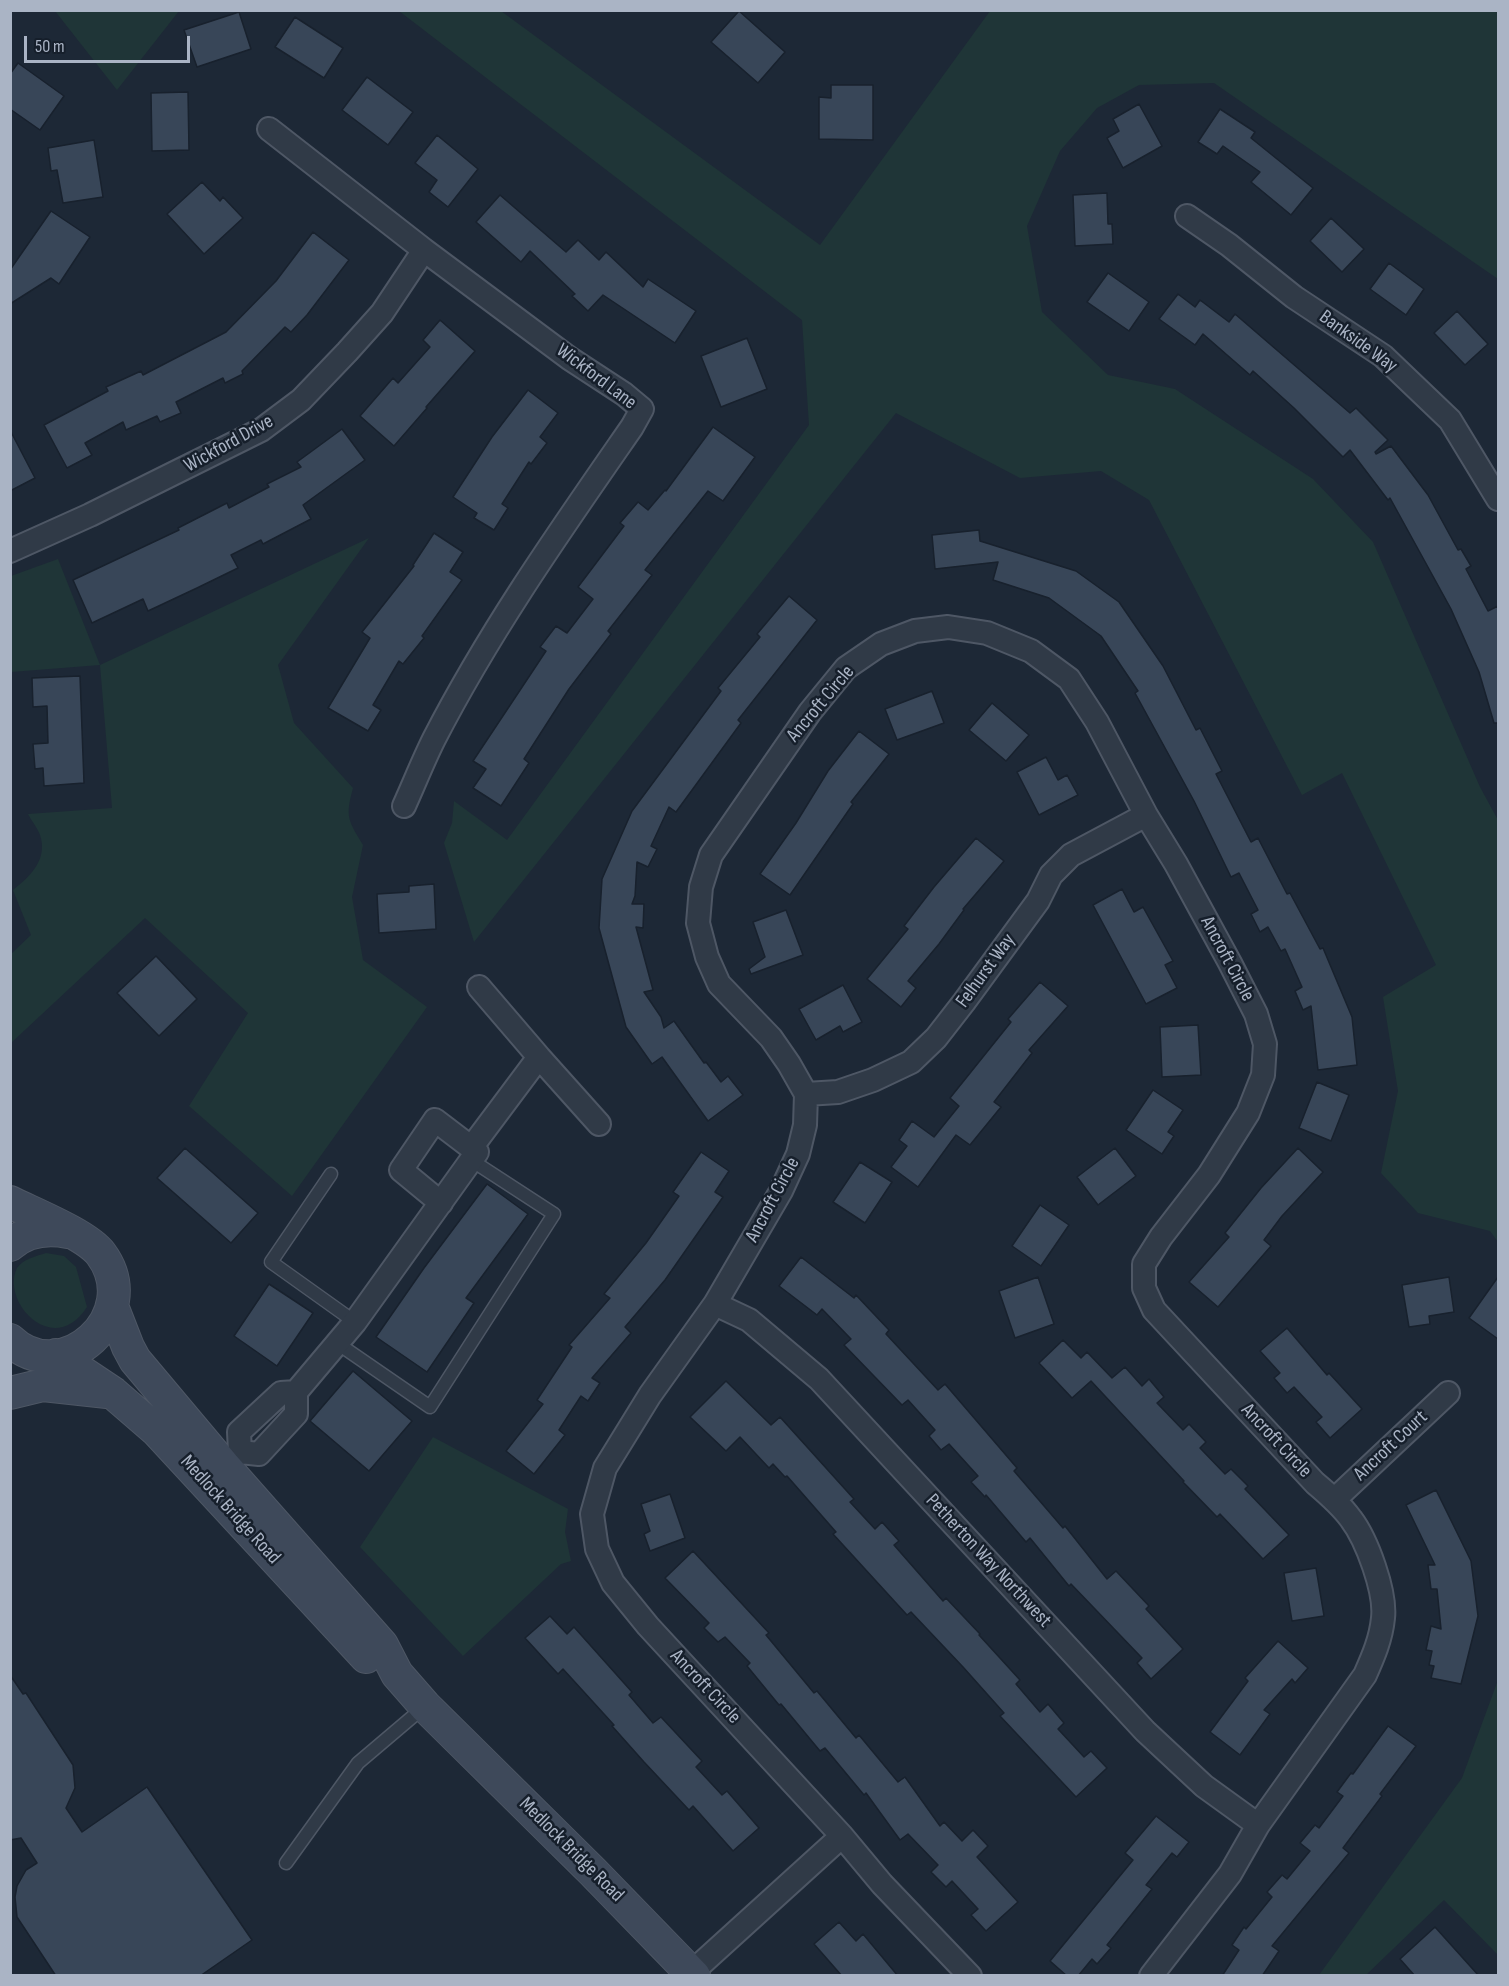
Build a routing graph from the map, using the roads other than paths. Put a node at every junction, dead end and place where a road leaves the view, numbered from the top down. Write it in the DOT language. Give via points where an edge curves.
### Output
graph roads {
  1 [pos="269,129"];
  2 [pos="1187,216"];
  3 [pos="424,250"];
  4 [pos="1498,499"];
  5 [pos="10,551"];
  6 [pos="404,806"];
  7 [pos="1146,815"];
  8 [pos="479,987"];
  9 [pos="539,1057"];
  10 [pos="806,1094"];
  11 [pos="599,1124"];
  12 [pos="471,1154"];
  13 [pos="331,1174"];
  14 [pos="10,1202"];
  15 [pos="441,1203"];
  16 [pos="71,1233"];
  17 [pos="10,1245"];
  18 [pos="715,1304"];
  19 [pos="112,1306"];
  20 [pos="355,1322"];
  21 [pos="10,1340"];
  22 [pos="337,1343"];
  23 [pos="56,1355"];
  24 [pos="10,1393"];
  25 [pos="113,1393"];
  26 [pos="1448,1393"];
  27 [pos="223,1467"];
  28 [pos="1334,1500"];
  29 [pos="425,1706"];
  30 [pos="1258,1825"];
  31 [pos="842,1836"];
  32 [pos="286,1863"];
  33 [pos="692,1974"];
  34 [pos="969,1976"];
  35 [pos="1151,1976"];
  1 -- 3 [label="street, Wickford Lane"];
  2 -- 4 [label="street, Bankside Way" via="1294,297 1383,356 1450,420"];
  3 -- 5 [label="street, Wickford Drive" via="382,313 347,352 301,400 261,430"];
  3 -- 6 [label="street, Wickford Lane" via="642,410 479,658 433,740"];
  7 -- 10 [label="street, Felhurst Way" via="1071,855 1051,875 1038,901 964,1002 911,1062 838,1092"];
  7 -- 10 [label="street, Ancroft Circle" via="1097,722 1069,679 1031,651 987,633 948,627 915,631 881,644 846,668 810,712 711,855 701,887 698,923 719,984 771,1038"];
  7 -- 28 [label="street, Ancroft Circle" via="1230,963 1256,1014 1265,1044 1263,1074 1248,1113 1209,1176 1143,1264 1144,1288 1154,1310"];
  8 -- 9 [label="street"];
  9 -- 11 [label="street"];
  9 -- 12 [label="street"];
  10 -- 18 [label="street, Ancroft Circle" via="805,1125 798,1154 781,1191"];
  12 -- 15 [label="street"];
  12 -- 15 [label="street" via="435,1120 401,1170"];
  12 -- 22 [label="lane" via="554,1214 430,1407"];
  13 -- 20 [label="lane" via="271,1262"];
  14 -- 16 [label="main road, Medlock Bridge Road"];
  15 -- 20 [label="street"];
  16 -- 17 [label="main road, Medlock Bridge Road" via="53,1229 34,1232"];
  16 -- 19 [label="main road, Medlock Bridge Road" via="88,1241 110,1270"];
  18 -- 30 [label="street, Petherton Way Northwest" via="749,1320 819,1379 1145,1731 1204,1786"];
  18 -- 31 [label="street, Ancroft Circle" via="605,1467 592,1514 597,1549 613,1583 648,1626"];
  19 -- 23 [label="main road, Medlock Bridge Road" via="98,1335 86,1345"];
  19 -- 27 [label="main road, Medlock Bridge Road" via="135,1360"];
  20 -- 22 [label="street"];
  21 -- 23 [label="main road, Medlock Bridge Road" via="32,1353"];
  22 -- 27 [label="street" via="296,1392 296,1414 259,1454"];
  23 -- 25 [label="main road, Medlock Bridge Road"];
  24 -- 25 [label="main road" via="44,1385"];
  25 -- 27 [label="main road, Medlock Bridge Road" via="157,1431"];
  26 -- 28 [label="street, Ancroft Court"];
  27 -- 29 [label="main road, Medlock Bridge Road" via="382,1645 397,1674"];
  28 -- 30 [label="street, Ancroft Circle" via="1352,1520 1380,1585 1384,1617 1377,1649 1365,1675"];
  29 -- 32 [label="lane" via="358,1763"];
  29 -- 33 [label="main road, Medlock Bridge Road"];
  30 -- 35 [label="street, Ancroft Circle" via="1230,1874"];
  31 -- 33 [label="street"];
  31 -- 34 [label="street, Ancroft Circle"];
}
